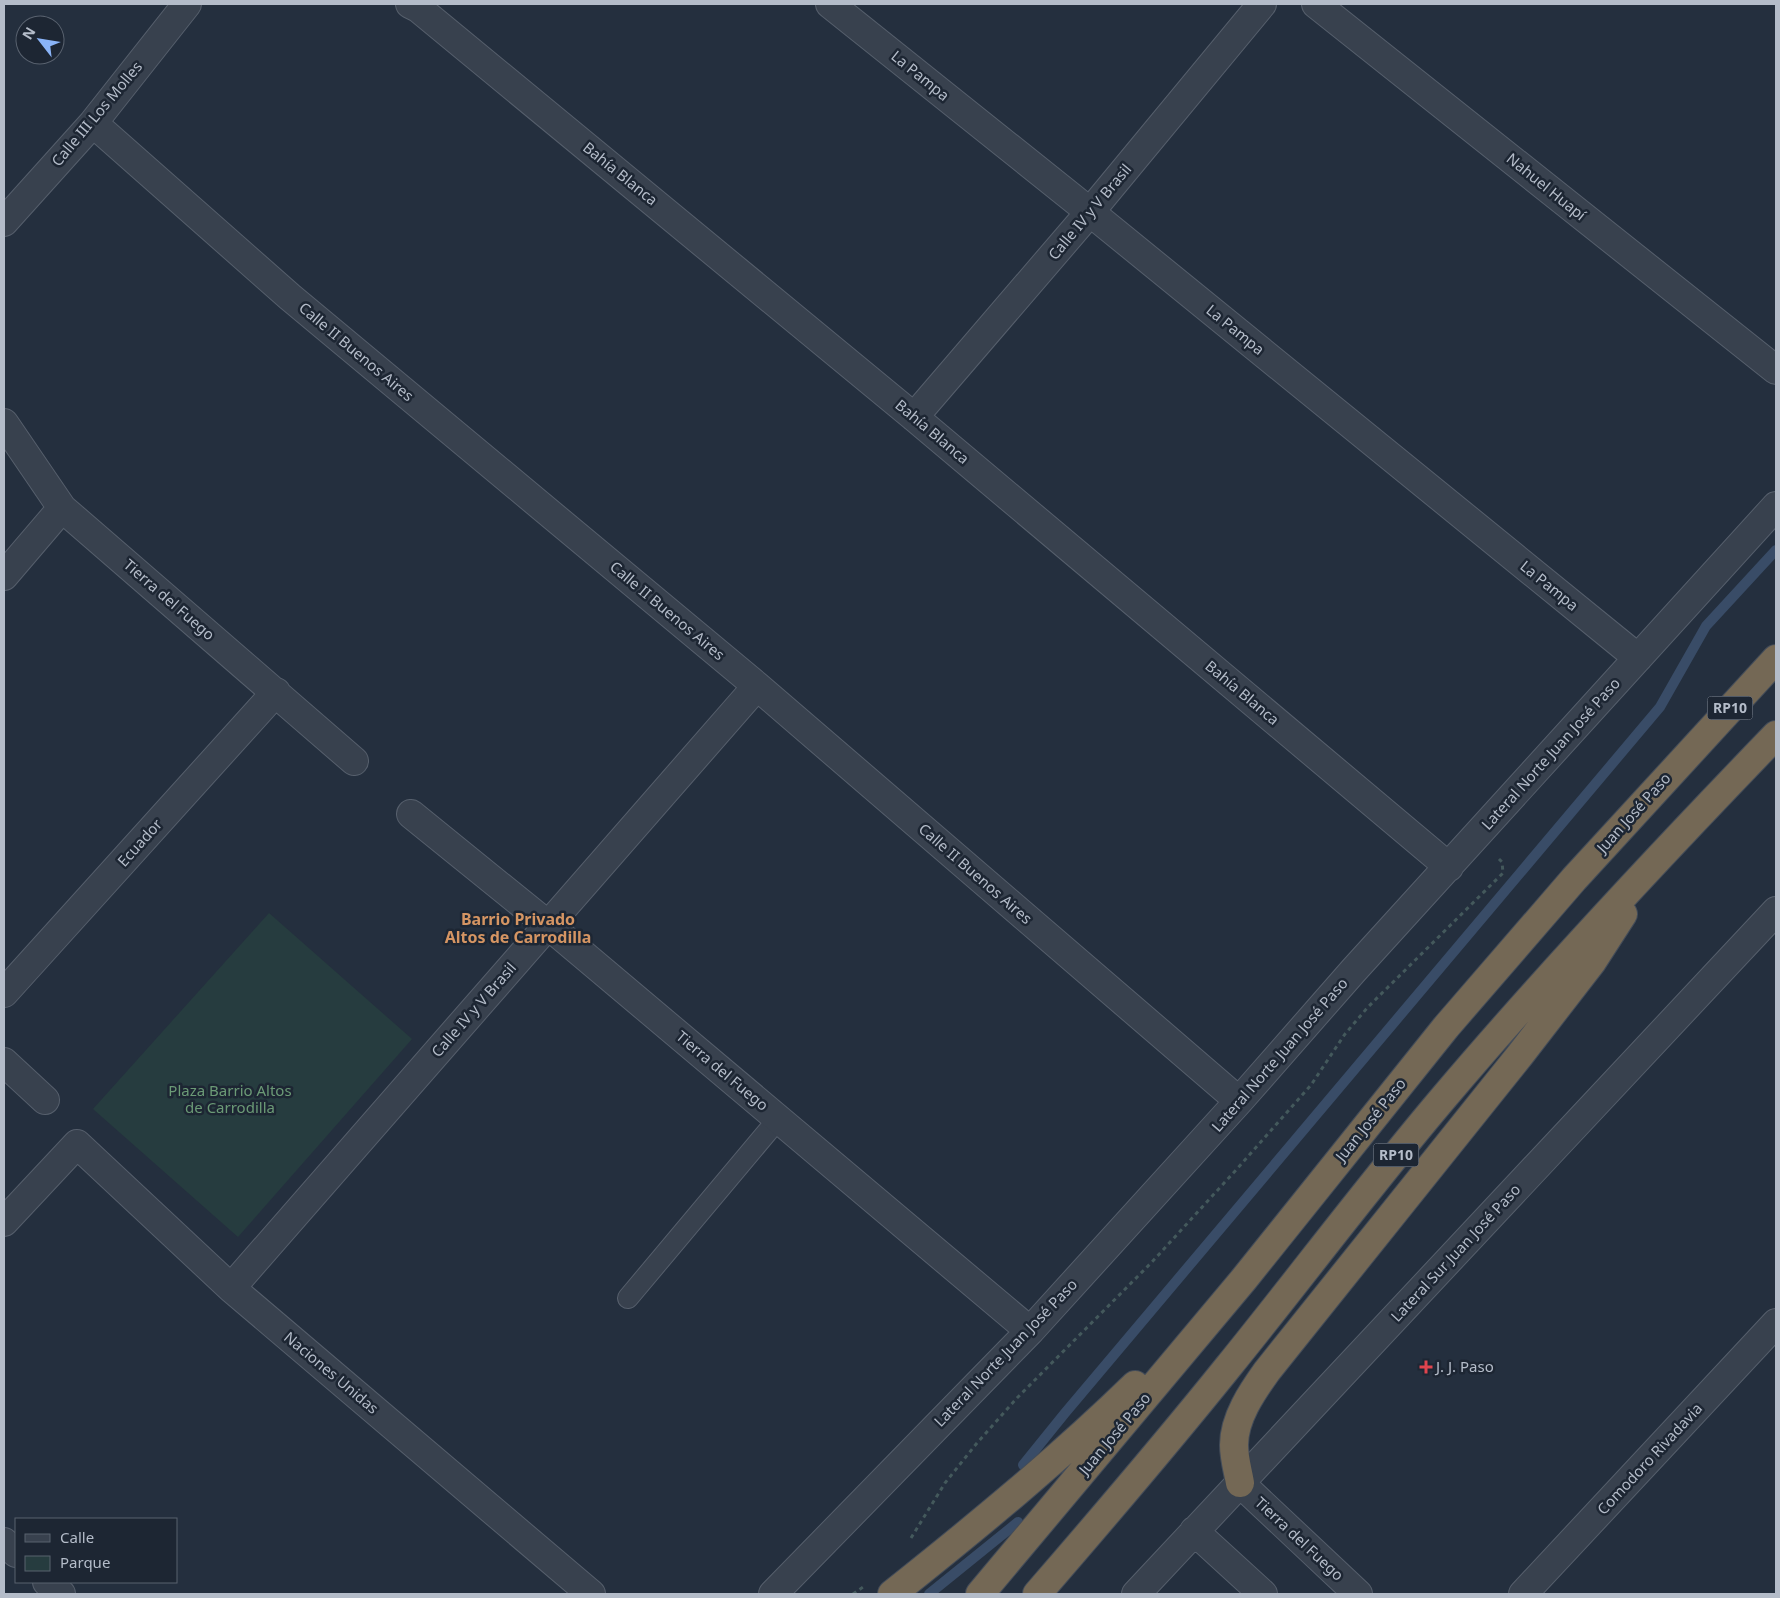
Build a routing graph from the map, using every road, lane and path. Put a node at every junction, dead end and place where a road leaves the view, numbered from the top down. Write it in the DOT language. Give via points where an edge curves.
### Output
graph roads {
  1 [pos="187,4"];
  2 [pos="830,4"];
  3 [pos="1262,4"];
  4 [pos="1316,4"];
  5 [pos="416,5"];
  6 [pos="93,123"];
  7 [pos="1090,212"];
  8 [pos="4,222"];
  9 [pos="1776,370"];
  10 [pos="914,417"];
  11 [pos="4,423"];
  12 [pos="1776,506"];
  13 [pos="62,508"];
  14 [pos="4,576"];
  15 [pos="1776,644"];
  16 [pos="1638,658"];
  17 [pos="1776,659"];
  18 [pos="757,686"];
  19 [pos="276,692"];
  20 [pos="1776,735"];
  21 [pos="1684,758"];
  22 [pos="354,761"];
  23 [pos="411,814"];
  24 [pos="1477,836"];
  25 [pos="1664,851"];
  26 [pos="1449,867"];
  27 [pos="1776,911"];
  28 [pos="548,924"];
  29 [pos="4,993"];
  30 [pos="4,1062"];
  31 [pos="45,1100"];
  32 [pos="1239,1101"];
  33 [pos="779,1118"];
  34 [pos="4,1222"];
  35 [pos="1244,1279"];
  36 [pos="231,1288"];
  37 [pos="628,1298"];
  38 [pos="1776,1324"];
  39 [pos="1030,1331"];
  40 [pos="1240,1484"];
  41 [pos="1194,1531"];
  42 [pos="4,1542"];
  43 [pos="908,1542"];
  44 [pos="15,1552"];
  45 [pos="868,1582"];
  46 [pos="48,1583"];
  47 [pos="60,1594"];
  48 [pos="591,1594"];
  49 [pos="773,1594"];
  50 [pos="854,1594"];
  51 [pos="892,1594"];
  52 [pos="980,1594"];
  53 [pos="1038,1594"];
  54 [pos="1136,1594"];
  55 [pos="1263,1594"];
  56 [pos="1358,1594"];
  57 [pos="1524,1594"];
  1 -- 6 [label="street, Calle III Los Molles"];
  2 -- 7 [label="street, La Pampa"];
  3 -- 7 [label="street, Calle IV y V Brasil"];
  4 -- 9 [label="street, Nahuel Huapí"];
  5 -- 10 [label="street, Bahía Blanca"];
  6 -- 8 [label="street, Calle III Los Molles"];
  6 -- 18 [label="street, Calle II Buenos Aires" via="290,297"];
  7 -- 10 [label="street, Calle IV y V Brasil"];
  7 -- 16 [label="street, La Pampa"];
  10 -- 26 [label="street, Bahía Blanca"];
  11 -- 13 [label="street, Tierra del Fuego"];
  12 -- 16 [label="street, Lateral Norte Juan José Paso"];
  13 -- 14 [label="street"];
  13 -- 19 [label="street, Tierra del Fuego"];
  15 -- 21 [label="highway"];
  16 -- 24 [label="street, Lateral Norte Juan José Paso"];
  17 -- 21 [label="highway, Juan José Paso / RP10"];
  18 -- 28 [label="street, Calle IV y V Brasil"];
  18 -- 32 [label="street, Calle II Buenos Aires"];
  19 -- 22 [label="street, Tierra del Fuego"];
  19 -- 29 [label="street, Ecuador"];
  20 -- 25 [label="highway, RP10"];
  21 -- 35 [label="highway, Juan José Paso / RP10" via="1446,1027"];
  23 -- 28 [label="street, Tierra del Fuego"];
  24 -- 26 [label="street, Lateral Norte Juan José Paso"];
  24 -- 43 [label="path" via="1502,862 1503,873 1368,1007 1345,1034 1311,1086 1236,1170 977,1443 945,1482"];
  25 -- 40 [label="highway" via="1592,962 1266,1371 1249,1397 1238,1424 1234,1444"];
  25 -- 53 [label="highway, RP10" via="1552,972 1445,1096 1217,1381"];
  26 -- 32 [label="street, Lateral Norte Juan José Paso"];
  27 -- 40 [label="street, Lateral Sur Juan José Paso"];
  28 -- 33 [label="street, Tierra del Fuego"];
  28 -- 36 [label="street, Calle IV y V Brasil"];
  30 -- 31 [label="street"];
  32 -- 39 [label="street, Lateral Norte Juan José Paso"];
  33 -- 37 [label="lane"];
  33 -- 39 [label="street, Tierra del Fuego"];
  34 -- 36 [label="street, Naciones Unidas" via="77,1144"];
  35 -- 51 [label="highway" via="1105,1415"];
  35 -- 52 [label="highway, Juan José Paso / RP10"];
  36 -- 48 [label="street, Naciones Unidas"];
  38 -- 57 [label="street, Comodoro Rivadavia"];
  39 -- 49 [label="street, Lateral Norte Juan José Paso"];
  40 -- 41 [label="street, Lateral Sur Juan José Paso"];
  40 -- 56 [label="street, Tierra del Fuego"];
  41 -- 54 [label="street, Lateral Sur Juan José Paso"];
  41 -- 55 [label="street"];
  42 -- 44 [label="street"];
  45 -- 50 [label="path"];
  46 -- 47 [label="street"];
}
